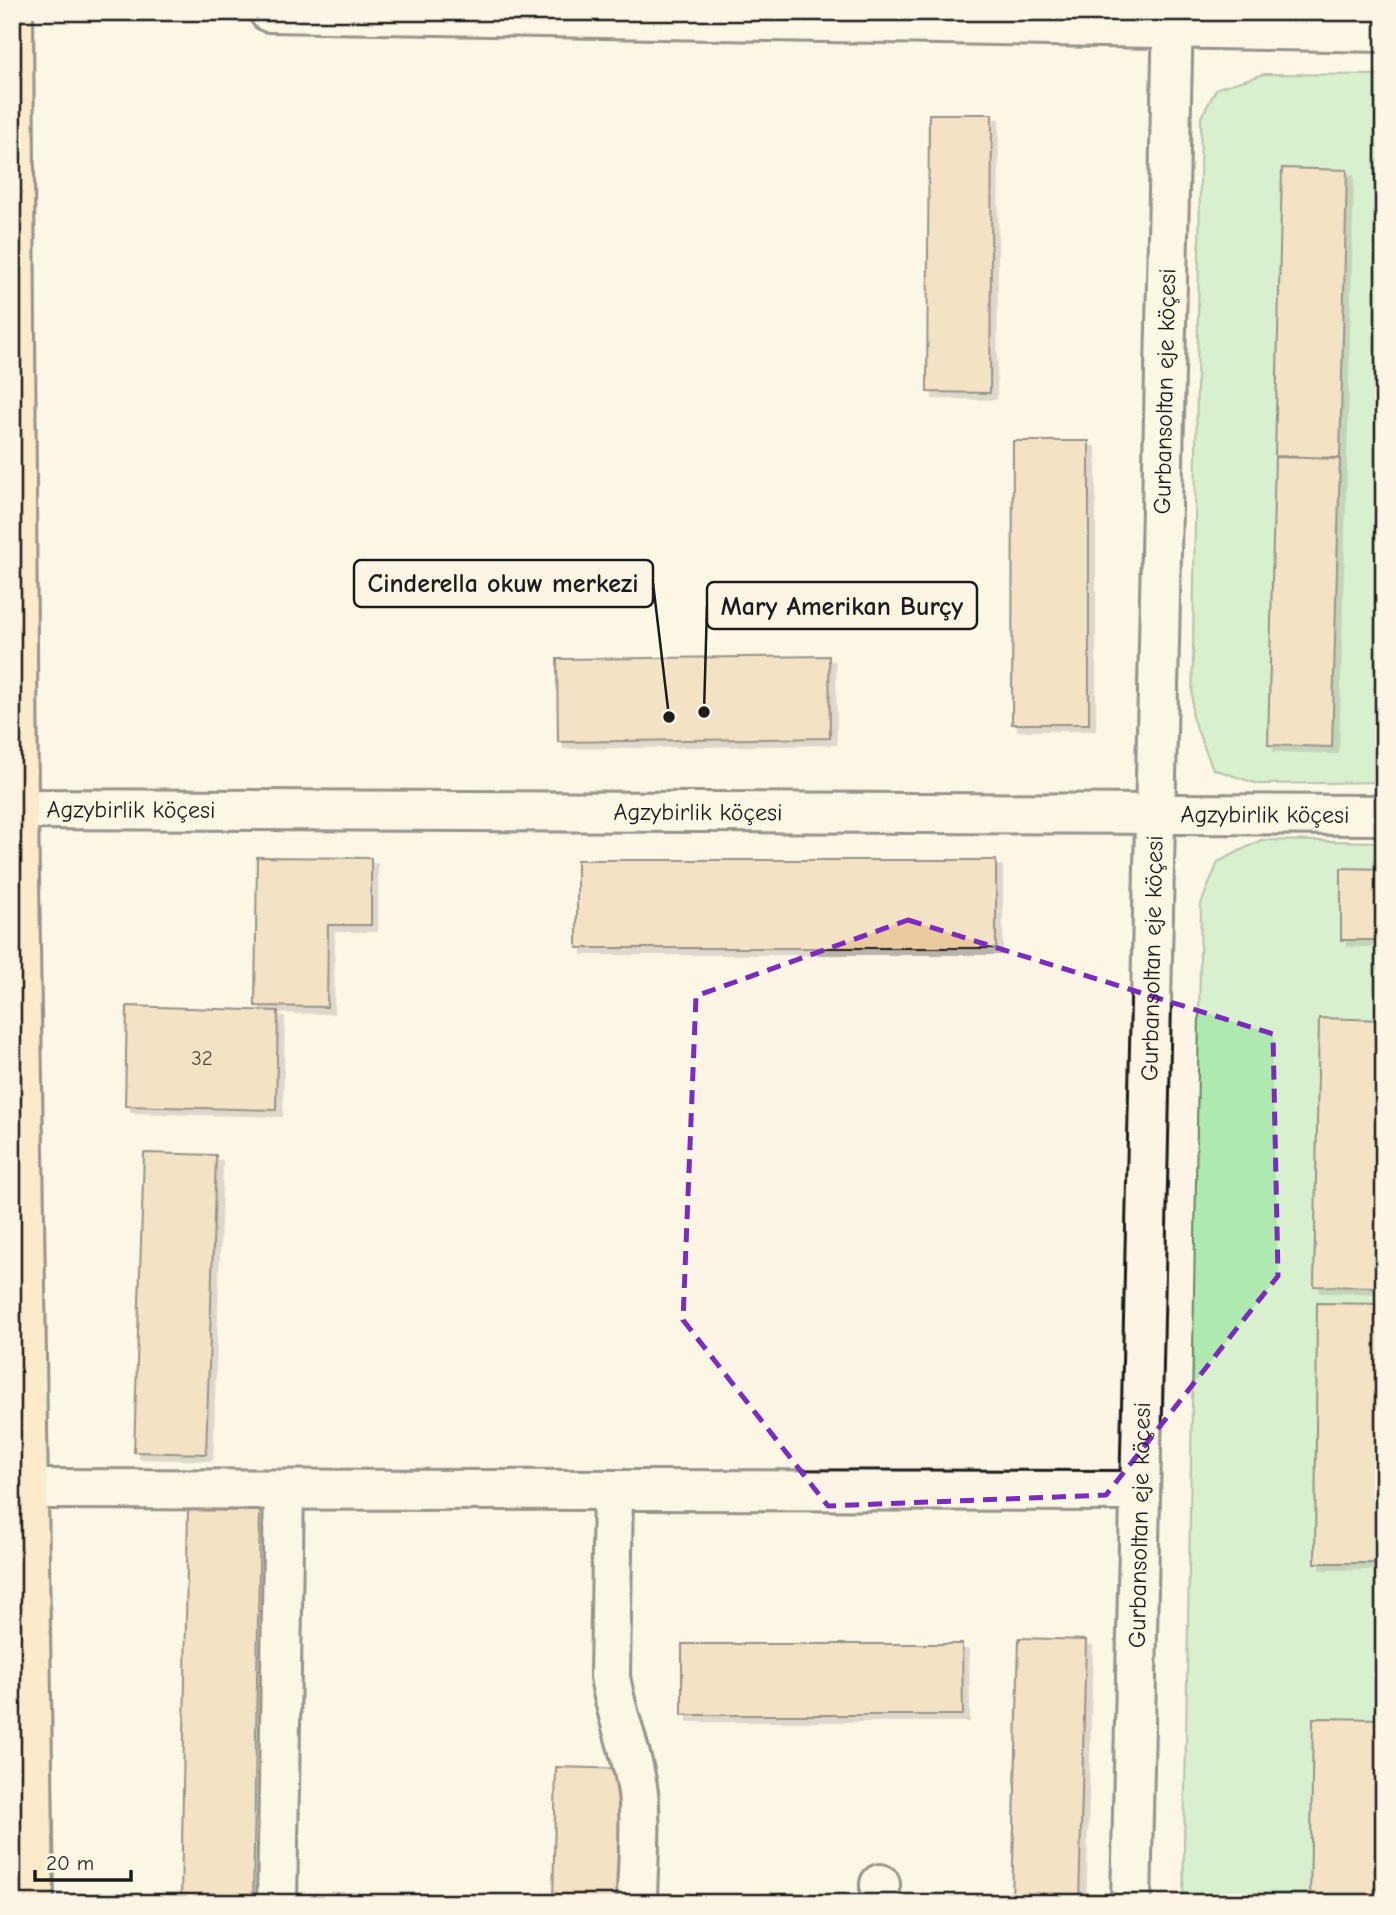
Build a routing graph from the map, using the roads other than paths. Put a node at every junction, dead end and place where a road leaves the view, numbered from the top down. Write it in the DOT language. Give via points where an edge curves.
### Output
graph roads {
  1 [pos="13,12"];
  2 [pos="269,12"];
  3 [pos="1173,20"];
  4 [pos="1384,32"];
  5 [pos="15,809"];
  6 [pos="1384,815"];
  7 [pos="1153,816"];
  8 [pos="28,1489"];
  9 [pos="284,1490"];
  10 [pos="614,1490"];
  11 [pos="1139,1491"];
  12 [pos="34,1903"];
  13 [pos="276,1903"];
  14 [pos="637,1903"];
  15 [pos="1131,1903"];
  1 -- 5 [label="main road"];
  2 -- 3 [label="street"];
  3 -- 4 [label="street"];
  3 -- 7 [label="street, Gurbansoltan eje köçesi"];
  5 -- 7 [label="street, Agzybirlik köçesi"];
  5 -- 8 [label="main road"];
  6 -- 7 [label="street, Agzybirlik köçesi"];
  7 -- 11 [label="street, Gurbansoltan eje köçesi"];
  8 -- 9 [label="street"];
  8 -- 12 [label="main road"];
  9 -- 10 [label="street"];
  9 -- 13 [label="street"];
  10 -- 11 [label="street"];
  10 -- 14 [label="street" via="610,1676 639,1796"];
  11 -- 15 [label="street, Gurbansoltan eje köçesi"];
}
